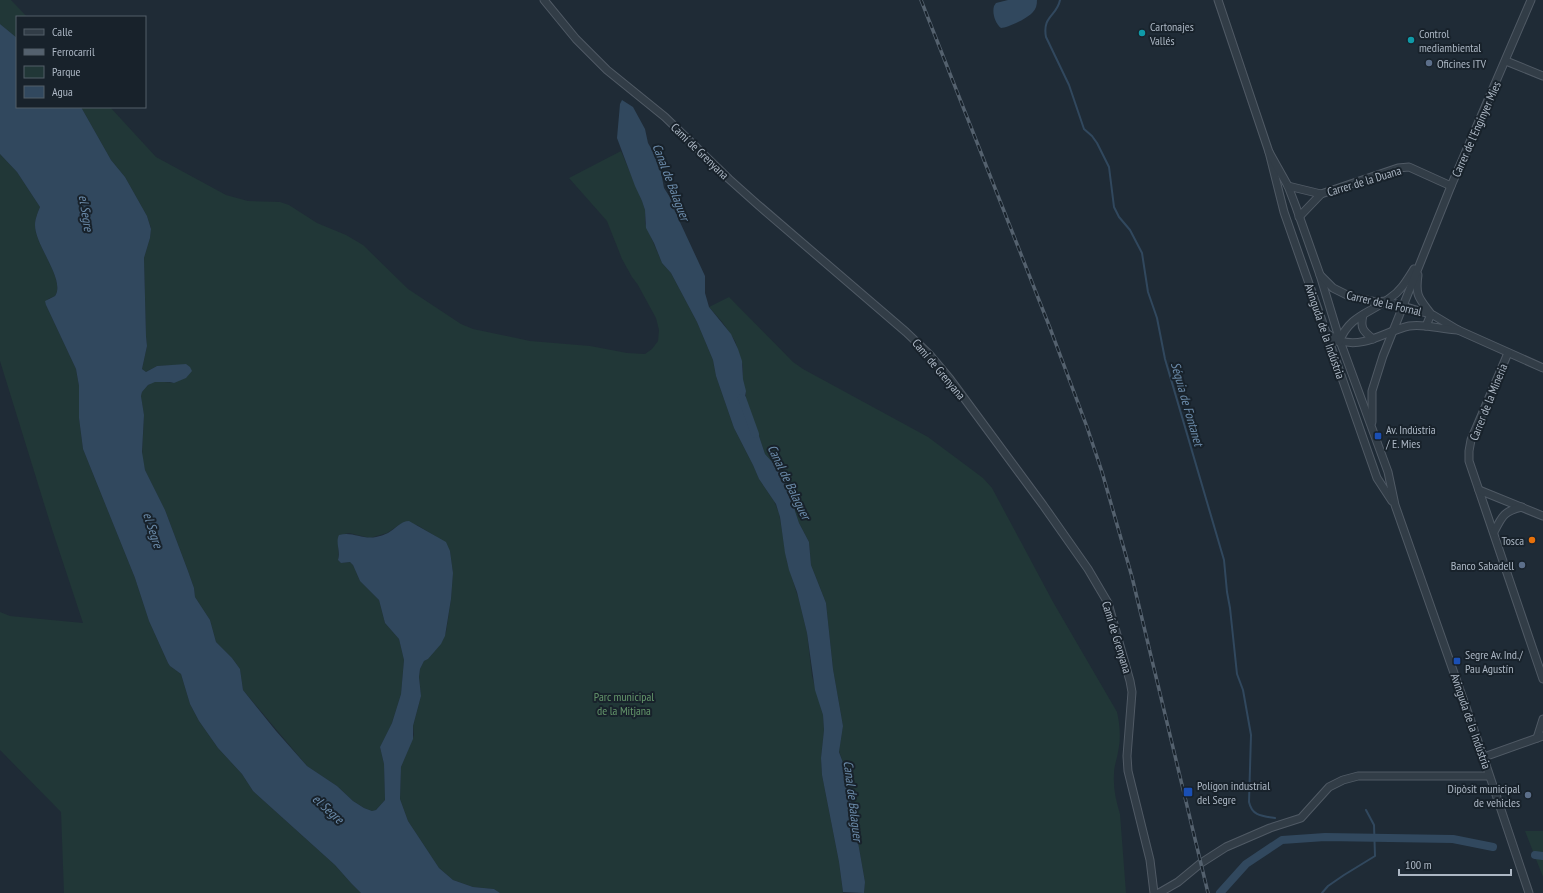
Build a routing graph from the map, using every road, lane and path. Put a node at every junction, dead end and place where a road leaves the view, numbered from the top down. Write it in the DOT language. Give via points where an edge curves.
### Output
graph roads {
  1 [pos="544,0"];
  2 [pos="1218,0"];
  3 [pos="1531,0"];
  4 [pos="1506,61"];
  5 [pos="1543,76"];
  6 [pos="1269,152"];
  7 [pos="1288,186"];
  8 [pos="1451,186"];
  9 [pos="1321,194"];
  10 [pos="1299,217"];
  11 [pos="1421,259"];
  12 [pos="1320,275"];
  13 [pos="1386,301"];
  14 [pos="1404,305"];
  15 [pos="1430,314"];
  16 [pos="1363,315"];
  17 [pos="1426,326"];
  18 [pos="1458,330"];
  19 [pos="1392,331"];
  20 [pos="1325,332"];
  21 [pos="1373,339"];
  22 [pos="1340,341"];
  23 [pos="1508,352"];
  24 [pos="1335,358"];
  25 [pos="1543,368"];
  26 [pos="1372,428"];
  27 [pos="1479,490"];
  28 [pos="1395,505"];
  29 [pos="1522,507"];
  30 [pos="1543,516"];
  31 [pos="1494,532"];
  32 [pos="1543,679"];
  33 [pos="1543,719"];
  34 [pos="1540,737"];
  35 [pos="1484,757"];
  36 [pos="1490,776"];
  37 [pos="1154,893"];
  38 [pos="1159,893"];
  39 [pos="1529,893"];
  1 -- 37 [label="street, Camí de Grenyana" via="576,39 607,70 665,117 729,179 929,354 1062,531 1102,592 1128,671 1132,692 1128,764 1150,860"];
  2 -- 6 [label="street, Avinguda de la Indústria"];
  3 -- 4 [label="street, Carrer de l'Enginyer Mies"];
  4 -- 5 [label="street"];
  4 -- 8 [label="street, Carrer de l'Enginyer Mies"];
  6 -- 7 [label="street, Avinguda de la Indústria"];
  6 -- 20 [label="street, Avinguda de la Indústria" via="1284,212"];
  7 -- 9 [label="street, Carrer de la Duana"];
  7 -- 10 [label="street, Avinguda de la Indústria"];
  8 -- 9 [label="street, Carrer de la Duana" via="1409,167 1398,168"];
  8 -- 11 [label="street, Carrer de l'Enginyer Mies"];
  9 -- 10 [label="street, Carrer de la Duana"];
  10 -- 12 [label="street, Avinguda de la Indústria"];
  11 -- 13 [label="street, Carrer de l'Enginyer Mies" via="1402,288"];
  11 -- 14 [label="street, Carrer de l'Enginyer Mies"];
  11 -- 15 [label="street" via="1416,289"];
  12 -- 13 [label="street, Carrer de la Fornal" via="1333,288 1350,297 1376,302"];
  12 -- 22 [label="street, Avinguda de la Indústria"];
  13 -- 14 [label="street, Carrer de la Fornal"];
  13 -- 16 [label="street, Carrer de l'Enginyer Mies"];
  14 -- 15 [label="street, Carrer de la Fornal"];
  14 -- 19 [label="street, Carrer de l'Enginyer Mies"];
  15 -- 17 [label="street, Carrer de la Fornal"];
  15 -- 18 [label="street, Carrer de la Fornal"];
  16 -- 21 [label="street" via="1361,325"];
  16 -- 22 [label="street, Carrer de l'Enginyer Mies" via="1345,329"];
  17 -- 18 [label="street, Carrer de la Fornal"];
  17 -- 19 [label="street, Carrer de la Fornal" via="1408,326"];
  18 -- 23 [label="street, Carrer de la Fornal"];
  19 -- 21 [label="street, Carrer de la Fornal"];
  19 -- 26 [label="street, Carrer de l'Enginyer Mies" via="1372,391"];
  20 -- 22 [label="street, Carrer de la Fornal"];
  20 -- 24 [label="street, Avinguda de la Indústria"];
  21 -- 22 [label="street, Carrer de la Fornal" via="1356,343"];
  22 -- 24 [label="street, Carrer de l'Enginyer Mies"];
  22 -- 26 [label="street, Avinguda de la Indústria"];
  23 -- 25 [label="street, Carrer de la Fornal"];
  23 -- 27 [label="street, Carrer de la Mineria" via="1471,440 1469,461"];
  24 -- 28 [label="street, Avinguda de la Indústria" via="1377,478"];
  26 -- 28 [label="street, Avinguda de la Indústria" via="1388,472"];
  27 -- 29 [label="street"];
  27 -- 31 [label="street, Carrer de la Mineria"];
  28 -- 35 [label="street, Avinguda de la Indústria"];
  29 -- 30 [label="street"];
  29 -- 31 [label="street" via="1504,514"];
  31 -- 32 [label="street, Carrer de la Mineria"];
  33 -- 34 [label="street"];
  34 -- 35 [label="street"];
  35 -- 36 [label="street, Avinguda de la Indústria"];
  36 -- 38 [label="street" via="1358,776 1342,780 1329,786 1301,818 1226,847"];
  36 -- 39 [label="street, Avinguda de la Indústria"];
}
